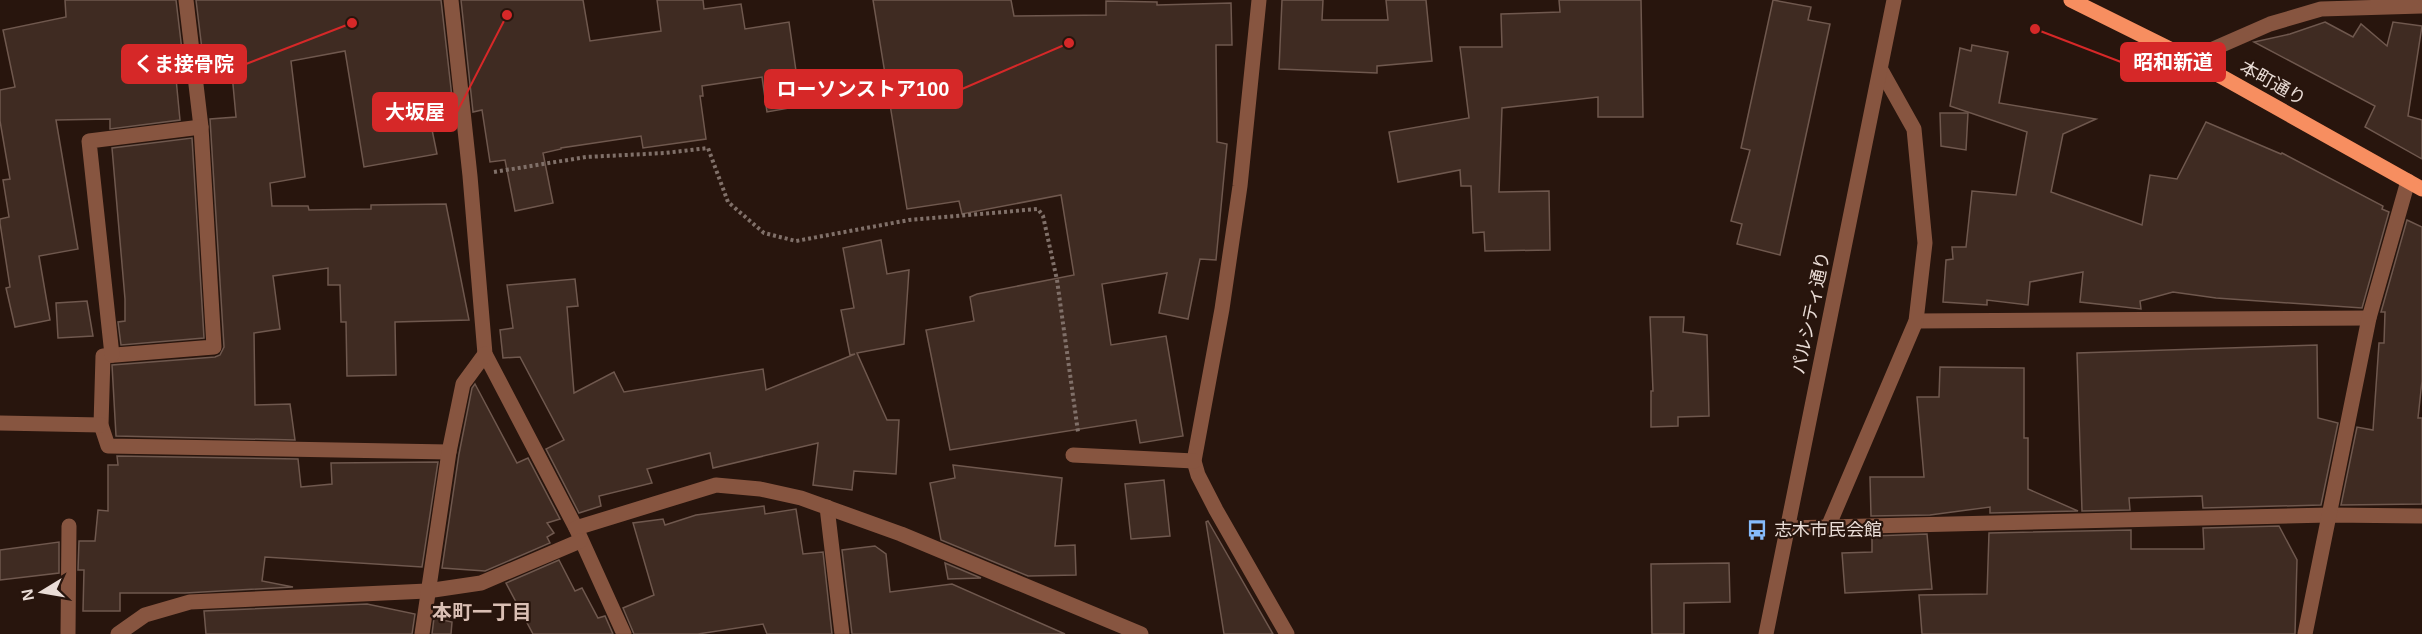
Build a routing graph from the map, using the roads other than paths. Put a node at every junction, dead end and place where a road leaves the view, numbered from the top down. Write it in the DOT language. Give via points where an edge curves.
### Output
graph roads {
  1 [pos="186,0"];
  2 [pos="451,0"];
  3 [pos="1259,0"];
  4 [pos="1894,0"];
  5 [pos="2071,0"];
  6 [pos="2422,6"];
  7 [pos="2190,59"];
  8 [pos="1881,70"];
  9 [pos="201,127"];
  10 [pos="2415,185"];
  11 [pos="2368,318"];
  12 [pos="1916,321"];
  13 [pos="485,354"];
  14 [pos="112,355"];
  15 [pos="0,423"];
  16 [pos="101,425"];
  17 [pos="449,452"];
  18 [pos="1077,455"];
  19 [pos="1194,461"];
  20 [pos="827,507"];
  21 [pos="2329,515"];
  22 [pos="2422,516"];
  23 [pos="69,526"];
  24 [pos="1828,527"];
  25 [pos="1786,528"];
  26 [pos="578,534"];
  27 [pos="427,591"];
  28 [pos="68,634"];
  29 [pos="118,634"];
  30 [pos="422,634"];
  31 [pos="624,634"];
  32 [pos="842,634"];
  33 [pos="1141,634"];
  34 [pos="1287,634"];
  35 [pos="1766,634"];
  36 [pos="2305,634"];
  1 -- 9 [label="street"];
  2 -- 13 [label="street"];
  3 -- 19 [label="street" via="1240,186"];
  4 -- 8 [label="street, パルシティ通り"];
  5 -- 7 [label="main road, 本町通り"];
  6 -- 7 [label="street" via="2320,9 2270,24"];
  7 -- 10 [label="main road, 本町通り"];
  8 -- 12 [label="street" via="1914,129 1925,243"];
  8 -- 25 [label="street, パルシティ通り"];
  9 -- 14 [label="street" via="214,347"];
  9 -- 14 [label="street" via="89,141"];
  10 -- 11 [label="street"];
  11 -- 12 [label="street"];
  11 -- 21 [label="street"];
  12 -- 24 [label="street"];
  13 -- 17 [label="street" via="463,384"];
  13 -- 26 [label="street"];
  14 -- 16 [label="street" via="103,356"];
  15 -- 16 [label="street"];
  16 -- 17 [label="street" via="108,446"];
  17 -- 27 [label="street"];
  18 -- 19 [label="street"];
  19 -- 34 [label="street" via="1216,510"];
  20 -- 26 [label="street" via="760,489 716,485"];
  20 -- 32 [label="street"];
  20 -- 33 [label="street"];
  21 -- 22 [label="street"];
  21 -- 24 [label="street"];
  21 -- 36 [label="street"];
  23 -- 28 [label="street"];
  24 -- 25 [label="street"];
  25 -- 35 [label="street, パルシティ通り"];
  26 -- 27 [label="street" via="481,583"];
  26 -- 31 [label="street"];
  27 -- 29 [label="street" via="190,602 145,615"];
  27 -- 30 [label="street"];
}
